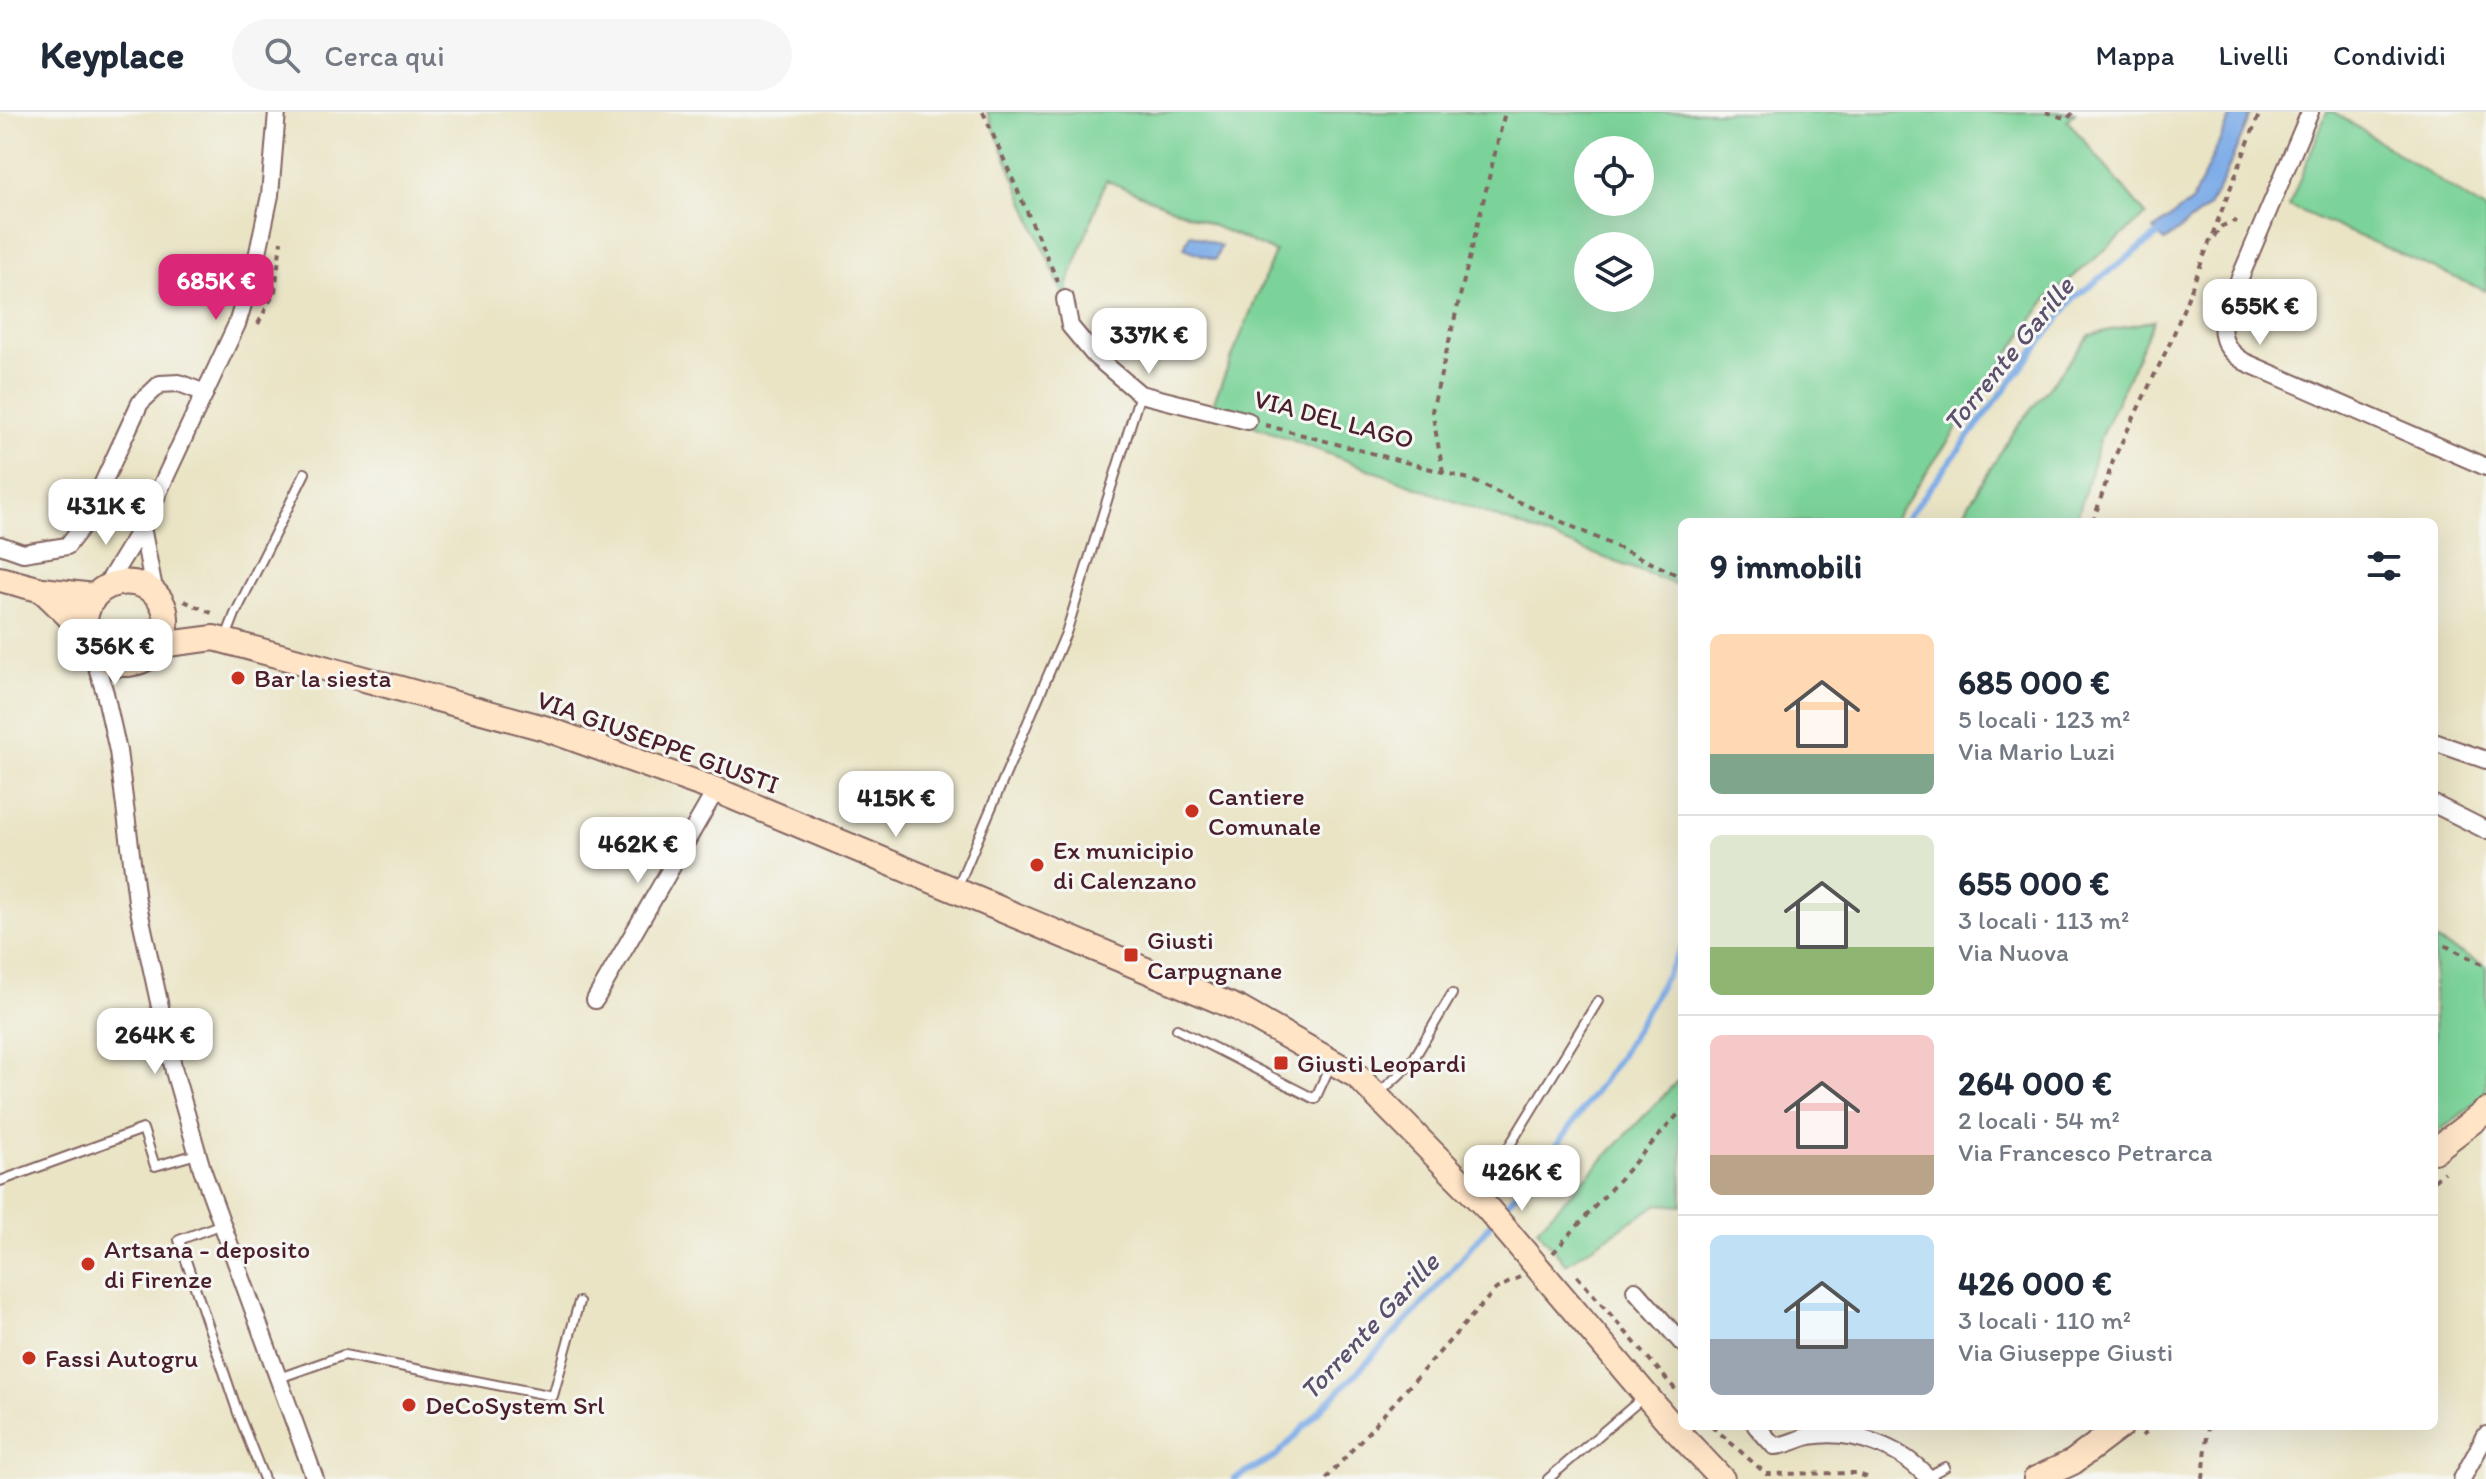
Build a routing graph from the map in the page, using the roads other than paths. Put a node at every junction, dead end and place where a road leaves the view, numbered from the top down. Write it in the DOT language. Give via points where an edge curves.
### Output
graph roads {
  1 [pos="277,112"];
  2 [pos="2310,112"];
  3 [pos="1065,299"];
  4 [pos="205,393"];
  5 [pos="1140,394"];
  6 [pos="1248,421"];
  7 [pos="2486,467"];
  8 [pos="305,473"];
  9 [pos="142,527"];
  10 [pos="0,545"];
  11 [pos="0,579"];
  12 [pos="42,590"];
  13 [pos="99,591"];
  14 [pos="165,599"];
  15 [pos="223,633"];
  16 [pos="88,640"];
  17 [pos="160,645"];
  18 [pos="2438,743"];
  19 [pos="2486,760"];
  20 [pos="716,790"];
  21 [pos="2438,806"];
  22 [pos="2486,830"];
  23 [pos="956,890"];
  24 [pos="1452,994"];
  25 [pos="595,1000"];
  26 [pos="1598,1001"];
  27 [pos="1177,1029"];
  28 [pos="1332,1062"];
  29 [pos="1376,1095"];
  30 [pos="2486,1111"];
  31 [pos="2438,1148"];
  32 [pos="198,1154"];
  33 [pos="0,1181"];
  34 [pos="1483,1204"];
  35 [pos="222,1224"];
  36 [pos="1635,1290"];
  37 [pos="579,1302"];
  38 [pos="1678,1338"];
  39 [pos="278,1378"];
  40 [pos="1646,1396"];
  41 [pos="1677,1423"];
  42 [pos="1683,1430"];
  43 [pos="1760,1430"];
  44 [pos="1842,1430"];
  45 [pos="2116,1430"];
  46 [pos="1874,1434"];
  47 [pos="2486,1435"];
  48 [pos="1945,1467"];
  49 [pos="1928,1478"];
  50 [pos="264,1479"];
  51 [pos="315,1479"];
  52 [pos="1548,1479"];
  53 [pos="1722,1479"];
  54 [pos="2036,1479"];
  55 [pos="2462,1479"];
  1 -- 4 [label="street" via="270,195 256,262 237,324"];
  2 -- 7 [label="street" via="2223,318 2221,331 2230,352"];
  3 -- 5 [label="street, VIA DEL LAGO" via="1070,326 1095,356"];
  4 -- 9 [label="street"];
  4 -- 10 [label="street" via="179,383 160,384 140,403 84,524 67,546 23,553"];
  5 -- 6 [label="street, VIA DEL LAGO"];
  5 -- 23 [label="lane" via="1066,633"];
  8 -- 15 [label="lane"];
  9 -- 13 [label="street"];
  9 -- 14 [label="street"];
  11 -- 12 [label="street, VIA GIUSEPPE GIUSTI"];
  12 -- 13 [label="street, VIA GIUSEPPE GIUSTI"];
  12 -- 16 [label="street, VIA GIUSEPPE GIUSTI"];
  13 -- 14 [label="street, VIA GIUSEPPE GIUSTI" via="131,582"];
  13 -- 16 [label="street" via="84,620"];
  14 -- 15 [label="street, VIA GIUSEPPE GIUSTI"];
  14 -- 17 [label="street"];
  15 -- 17 [label="street, VIA GIUSEPPE GIUSTI"];
  15 -- 20 [label="street, VIA GIUSEPPE GIUSTI" via="544,728"];
  16 -- 17 [label="street, VIA GIUSEPPE GIUSTI" via="99,656 125,665 151,656"];
  16 -- 32 [label="street" via="118,751 141,916 174,1071"];
  18 -- 19 [label="street"];
  20 -- 23 [label="street, VIA GIUSEPPE GIUSTI"];
  20 -- 25 [label="street"];
  21 -- 22 [label="street"];
  23 -- 28 [label="street, VIA GIUSEPPE GIUSTI" via="1239,1009"];
  24 -- 29 [label="lane" via="1410,1065"];
  26 -- 34 [label="lane"];
  27 -- 28 [label="lane" via="1315,1099"];
  28 -- 29 [label="street, VIA GIUSEPPE GIUSTI"];
  29 -- 34 [label="street, VIA GIUSEPPE GIUSTI"];
  30 -- 31 [label="street"];
  32 -- 33 [label="lane" via="155,1166 143,1129"];
  32 -- 35 [label="street"];
  34 -- 40 [label="street, VIA GIUSEPPE GIUSTI"];
  35 -- 39 [label="street"];
  35 -- 50 [label="lane" via="179,1240"];
  36 -- 38 [label="street"];
  37 -- 39 [label="lane" via="553,1396 344,1355"];
  39 -- 51 [label="street"];
  40 -- 41 [label="street, VIA GIUSEPPE GIUSTI"];
  40 -- 52 [label="lane"];
  42 -- 53 [label="street, VIA GIUSEPPE GIUSTI"];
  43 -- 44 [label="street" via="1774,1446"];
  44 -- 46 [label="street"];
  45 -- 54 [label="street" via="2073,1462"];
  46 -- 49 [label="street"];
  47 -- 55 [label="street"];
  48 -- 49 [label="lane"];
}
